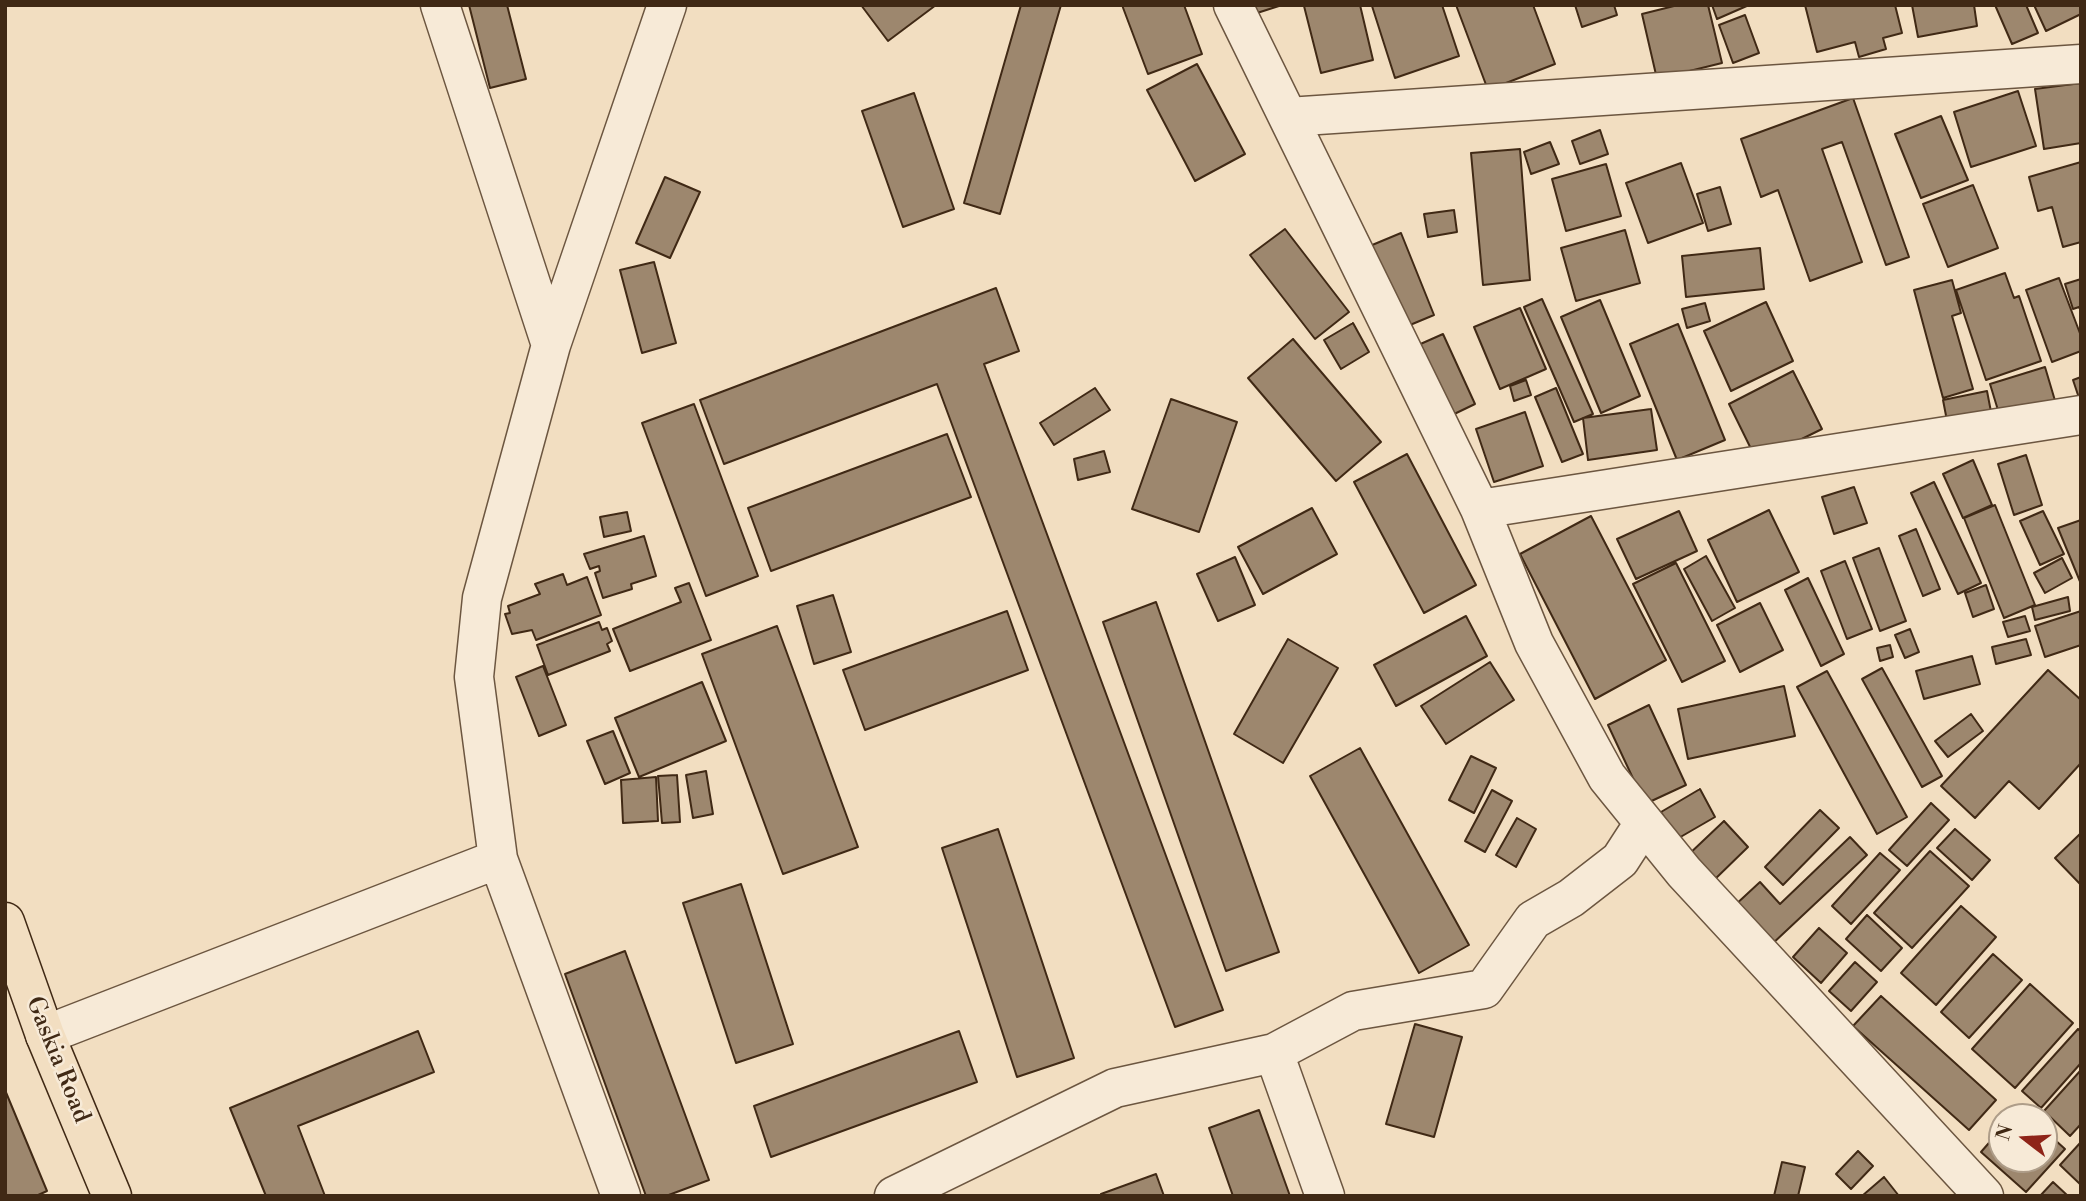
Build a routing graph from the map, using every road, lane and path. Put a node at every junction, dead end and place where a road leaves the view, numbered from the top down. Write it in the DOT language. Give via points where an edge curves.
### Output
graph roads {
  1 [pos="440,5"];
  2 [pos="667,5"];
  3 [pos="1233,5"];
  4 [pos="2081,64"];
  5 [pos="1288,117"];
  6 [pos="551,345"];
  7 [pos="2081,415"];
  8 [pos="1480,509"];
  9 [pos="1644,823"];
  10 [pos="498,859"];
  11 [pos="5,922"];
  12 [pos="45,1035"];
  13 [pos="1274,1053"];
  14 [pos="112,1196"];
  15 [pos="621,1196"];
  16 [pos="894,1196"];
  17 [pos="1325,1196"];
  18 [pos="1984,1196"];
  1 -- 6 [label="street"];
  2 -- 6 [label="street"];
  3 -- 5 [label="street"];
  4 -- 5 [label="street"];
  5 -- 8 [label="street"];
  6 -- 10 [label="street" via="482,598 474,677"];
  7 -- 8 [label="street"];
  8 -- 9 [label="street" via="1534,643 1607,777"];
  9 -- 13 [label="street" via="1620,860 1534,920 1484,989 1353,1011"];
  9 -- 18 [label="street"];
  10 -- 12 [label="street"];
  10 -- 15 [label="street"];
  11 -- 12 [label="main road, Gaskia Road"];
  12 -- 14 [label="main road, Gaskia Road"];
  13 -- 16 [label="street" via="1115,1088"];
  13 -- 17 [label="street"];
}
